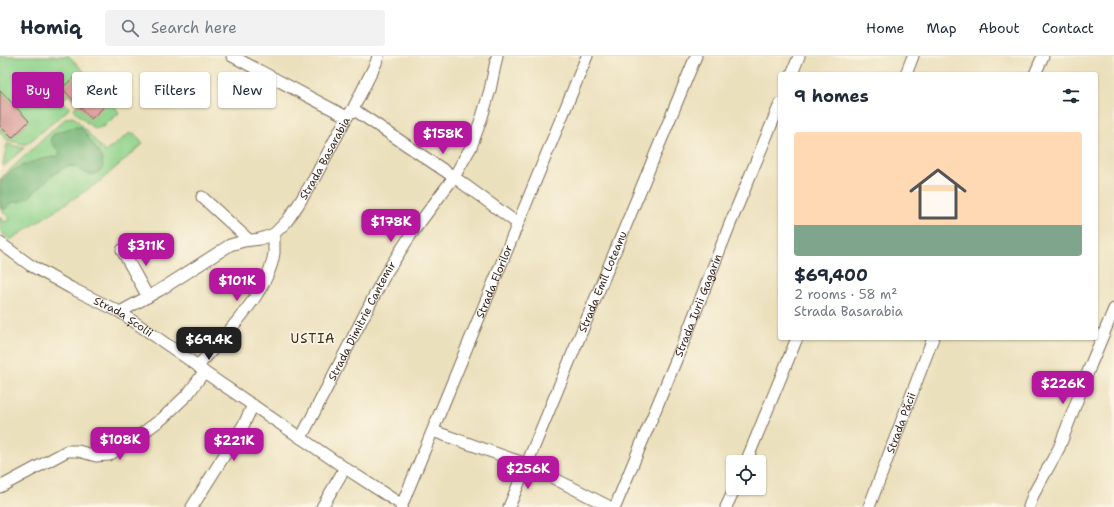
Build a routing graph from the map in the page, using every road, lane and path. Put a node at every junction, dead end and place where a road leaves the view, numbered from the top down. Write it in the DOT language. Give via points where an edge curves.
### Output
graph roads {
  1 [pos="232,56"];
  2 [pos="378,56"];
  3 [pos="497,56"];
  4 [pos="586,56"];
  5 [pos="696,56"];
  6 [pos="799,56"];
  7 [pos="913,56"];
  8 [pos="1043,56"];
  9 [pos="793,72"];
  10 [pos="907,72"];
  11 [pos="1036,72"];
  12 [pos="778,109"];
  13 [pos="350,113"];
  14 [pos="454,177"];
  15 [pos="202,197"];
  16 [pos="517,223"];
  17 [pos="274,234"];
  18 [pos="249,240"];
  19 [pos="0,244"];
  20 [pos="122,250"];
  21 [pos="148,297"];
  22 [pos="1114,309"];
  23 [pos="120,312"];
  24 [pos="796,340"];
  25 [pos="932,340"];
  26 [pos="201,369"];
  27 [pos="253,405"];
  28 [pos="433,431"];
  29 [pos="301,438"];
  30 [pos="749,455"];
  31 [pos="526,464"];
  32 [pos="344,468"];
  33 [pos="0,487"];
  34 [pos="732,495"];
  35 [pos="401,506"];
  36 [pos="192,507"];
  37 [pos="322,507"];
  38 [pos="509,507"];
  39 [pos="610,507"];
  40 [pos="616,507"];
  41 [pos="726,507"];
  42 [pos="869,507"];
  43 [pos="1029,507"];
  1 -- 13 [label="street"];
  2 -- 13 [label="street, Strada Basarabia"];
  3 -- 14 [label="street, Strada Dimitrie Cantemir" via="482,118 471,147"];
  4 -- 16 [label="street, Strada Florilor"];
  5 -- 31 [label="street, Strada Emil Loteanu"];
  6 -- 9 [label="street"];
  7 -- 10 [label="street"];
  8 -- 11 [label="street"];
  12 -- 40 [label="street, Strada Iurii Gagarin"];
  13 -- 14 [label="street"];
  13 -- 17 [label="street, Strada Basarabia" via="298,205"];
  14 -- 16 [label="street"];
  14 -- 29 [label="street, Strada Dimitrie Cantemir" via="386,273"];
  15 -- 18 [label="street"];
  16 -- 28 [label="street, Strada Florilor"];
  17 -- 18 [label="street, Strada Basarabia"];
  17 -- 26 [label="street" via="274,253 260,290"];
  18 -- 21 [label="street, Strada Basarabia" via="230,245"];
  19 -- 23 [label="street, Strada Școlii" via="70,288"];
  20 -- 21 [label="street"];
  21 -- 23 [label="street, Strada Basarabia"];
  22 -- 43 [label="street" via="1090,364 1060,448 1033,495"];
  23 -- 26 [label="street, Strada Școlii"];
  24 -- 30 [label="street"];
  25 -- 42 [label="street, Strada Păcii"];
  26 -- 27 [label="street, Strada Școlii"];
  26 -- 33 [label="street" via="188,394 163,418 109,455 96,456 67,451"];
  27 -- 29 [label="street, Strada Școlii"];
  27 -- 36 [label="street" via="244,424"];
  28 -- 31 [label="street"];
  28 -- 35 [label="street, Strada Florilor"];
  29 -- 32 [label="street, Strada Școlii"];
  31 -- 38 [label="street, Strada Emil Loteanu"];
  31 -- 39 [label="street"];
  32 -- 35 [label="street, Strada Școlii"];
  32 -- 37 [label="street"];
  34 -- 41 [label="street"];
}
